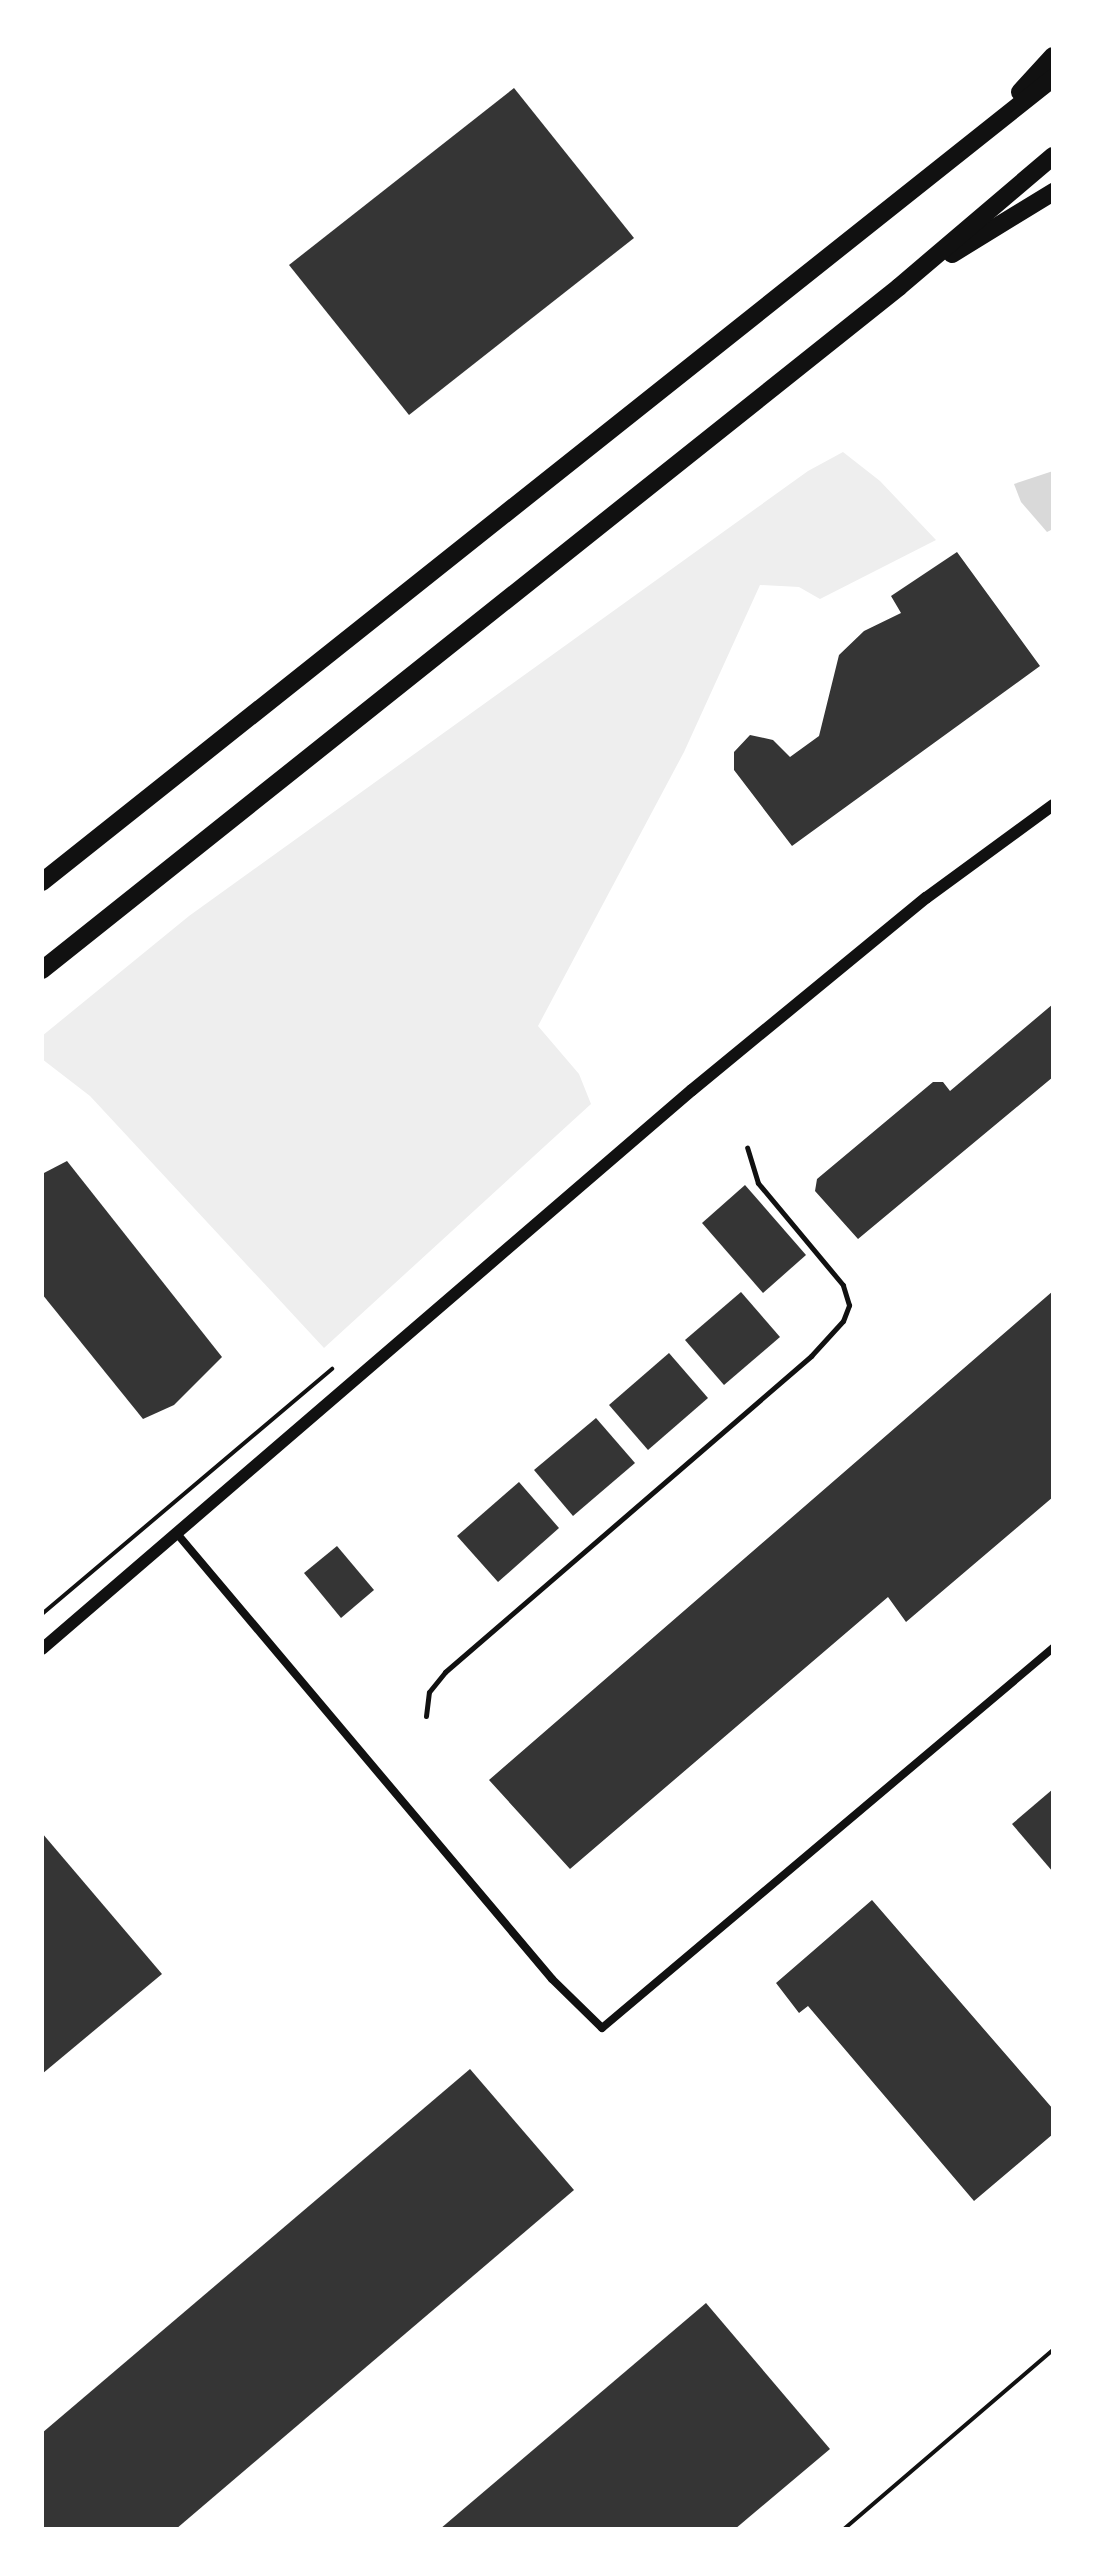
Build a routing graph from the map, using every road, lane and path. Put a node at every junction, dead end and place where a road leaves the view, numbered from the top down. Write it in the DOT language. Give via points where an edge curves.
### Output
graph roads {
  1 [pos="1053,56"];
  2 [pos="1053,78"];
  3 [pos="991,123"];
  4 [pos="1053,156"];
  5 [pos="1053,192"];
  6 [pos="899,287"];
  7 [pos="1053,805"];
  8 [pos="42,882"];
  9 [pos="42,970"];
  10 [pos="747,1148"];
  11 [pos="332,1369"];
  12 [pos="179,1536"];
  13 [pos="42,1614"];
  14 [pos="1053,1648"];
  15 [pos="42,1649"];
  16 [pos="426,1716"];
  17 [pos="1053,2350"];
  18 [pos="844,2529"];
  1 -- 3 [label="highway"];
  2 -- 3 [label="highway"];
  3 -- 8 [label="highway"];
  4 -- 6 [label="highway"];
  5 -- 6 [label="highway"];
  6 -- 9 [label="highway"];
  7 -- 12 [label="street" via="926,898 692,1090"];
  10 -- 16 [label="lane" via="758,1183 843,1285 849,1305 843,1321 811,1356 445,1672 429,1692"];
  11 -- 13 [label="path"];
  12 -- 14 [label="street" via="552,1979 602,2028 676,1971"];
  12 -- 15 [label="street"];
  17 -- 18 [label="path"];
}
